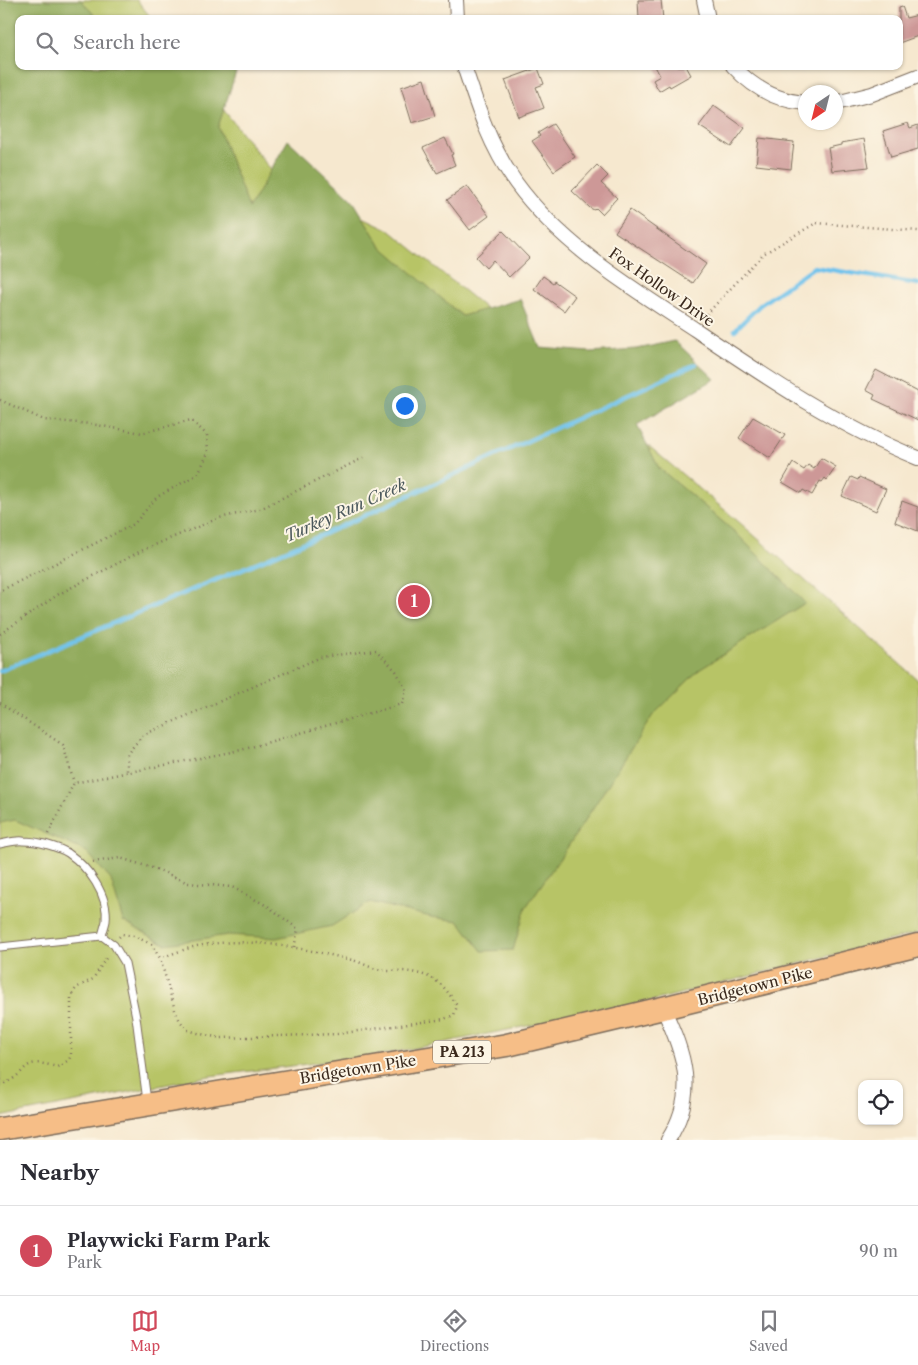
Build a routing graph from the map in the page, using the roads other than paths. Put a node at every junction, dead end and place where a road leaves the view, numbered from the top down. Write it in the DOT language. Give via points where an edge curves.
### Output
graph roads {
  1 [pos="456,0"];
  2 [pos="704,0"];
  3 [pos="457,15"];
  4 [pos="707,15"];
  5 [pos="465,70"];
  6 [pos="737,70"];
  7 [pos="918,76"];
  8 [pos="843,101"];
  9 [pos="798,102"];
  10 [pos="918,458"];
  11 [pos="0,844"];
  12 [pos="102,936"];
  13 [pos="918,945"];
  14 [pos="0,946"];
  15 [pos="664,1008"];
  16 [pos="148,1104"];
  17 [pos="0,1129"];
  18 [pos="668,1140"];
  1 -- 3 [label="street"];
  2 -- 4 [label="street"];
  5 -- 10 [label="street, Fox Hollow Drive" via="482,123 516,183 580,250 693,329 814,407"];
  6 -- 9 [label="street" via="767,93"];
  7 -- 8 [label="street"];
  11 -- 12 [label="lane" via="22,840 43,844 66,852 81,864 103,897 106,920"];
  12 -- 14 [label="lane"];
  12 -- 16 [label="lane" via="114,945 125,963"];
  13 -- 15 [label="main road, Bridgetown Pike / PA 213"];
  15 -- 16 [label="main road, Bridgetown Pike / PA 213" via="507,1045"];
  15 -- 18 [label="street" via="678,1041 686,1082 684,1104"];
  16 -- 17 [label="main road, Bridgetown Pike / PA 213"];
}
